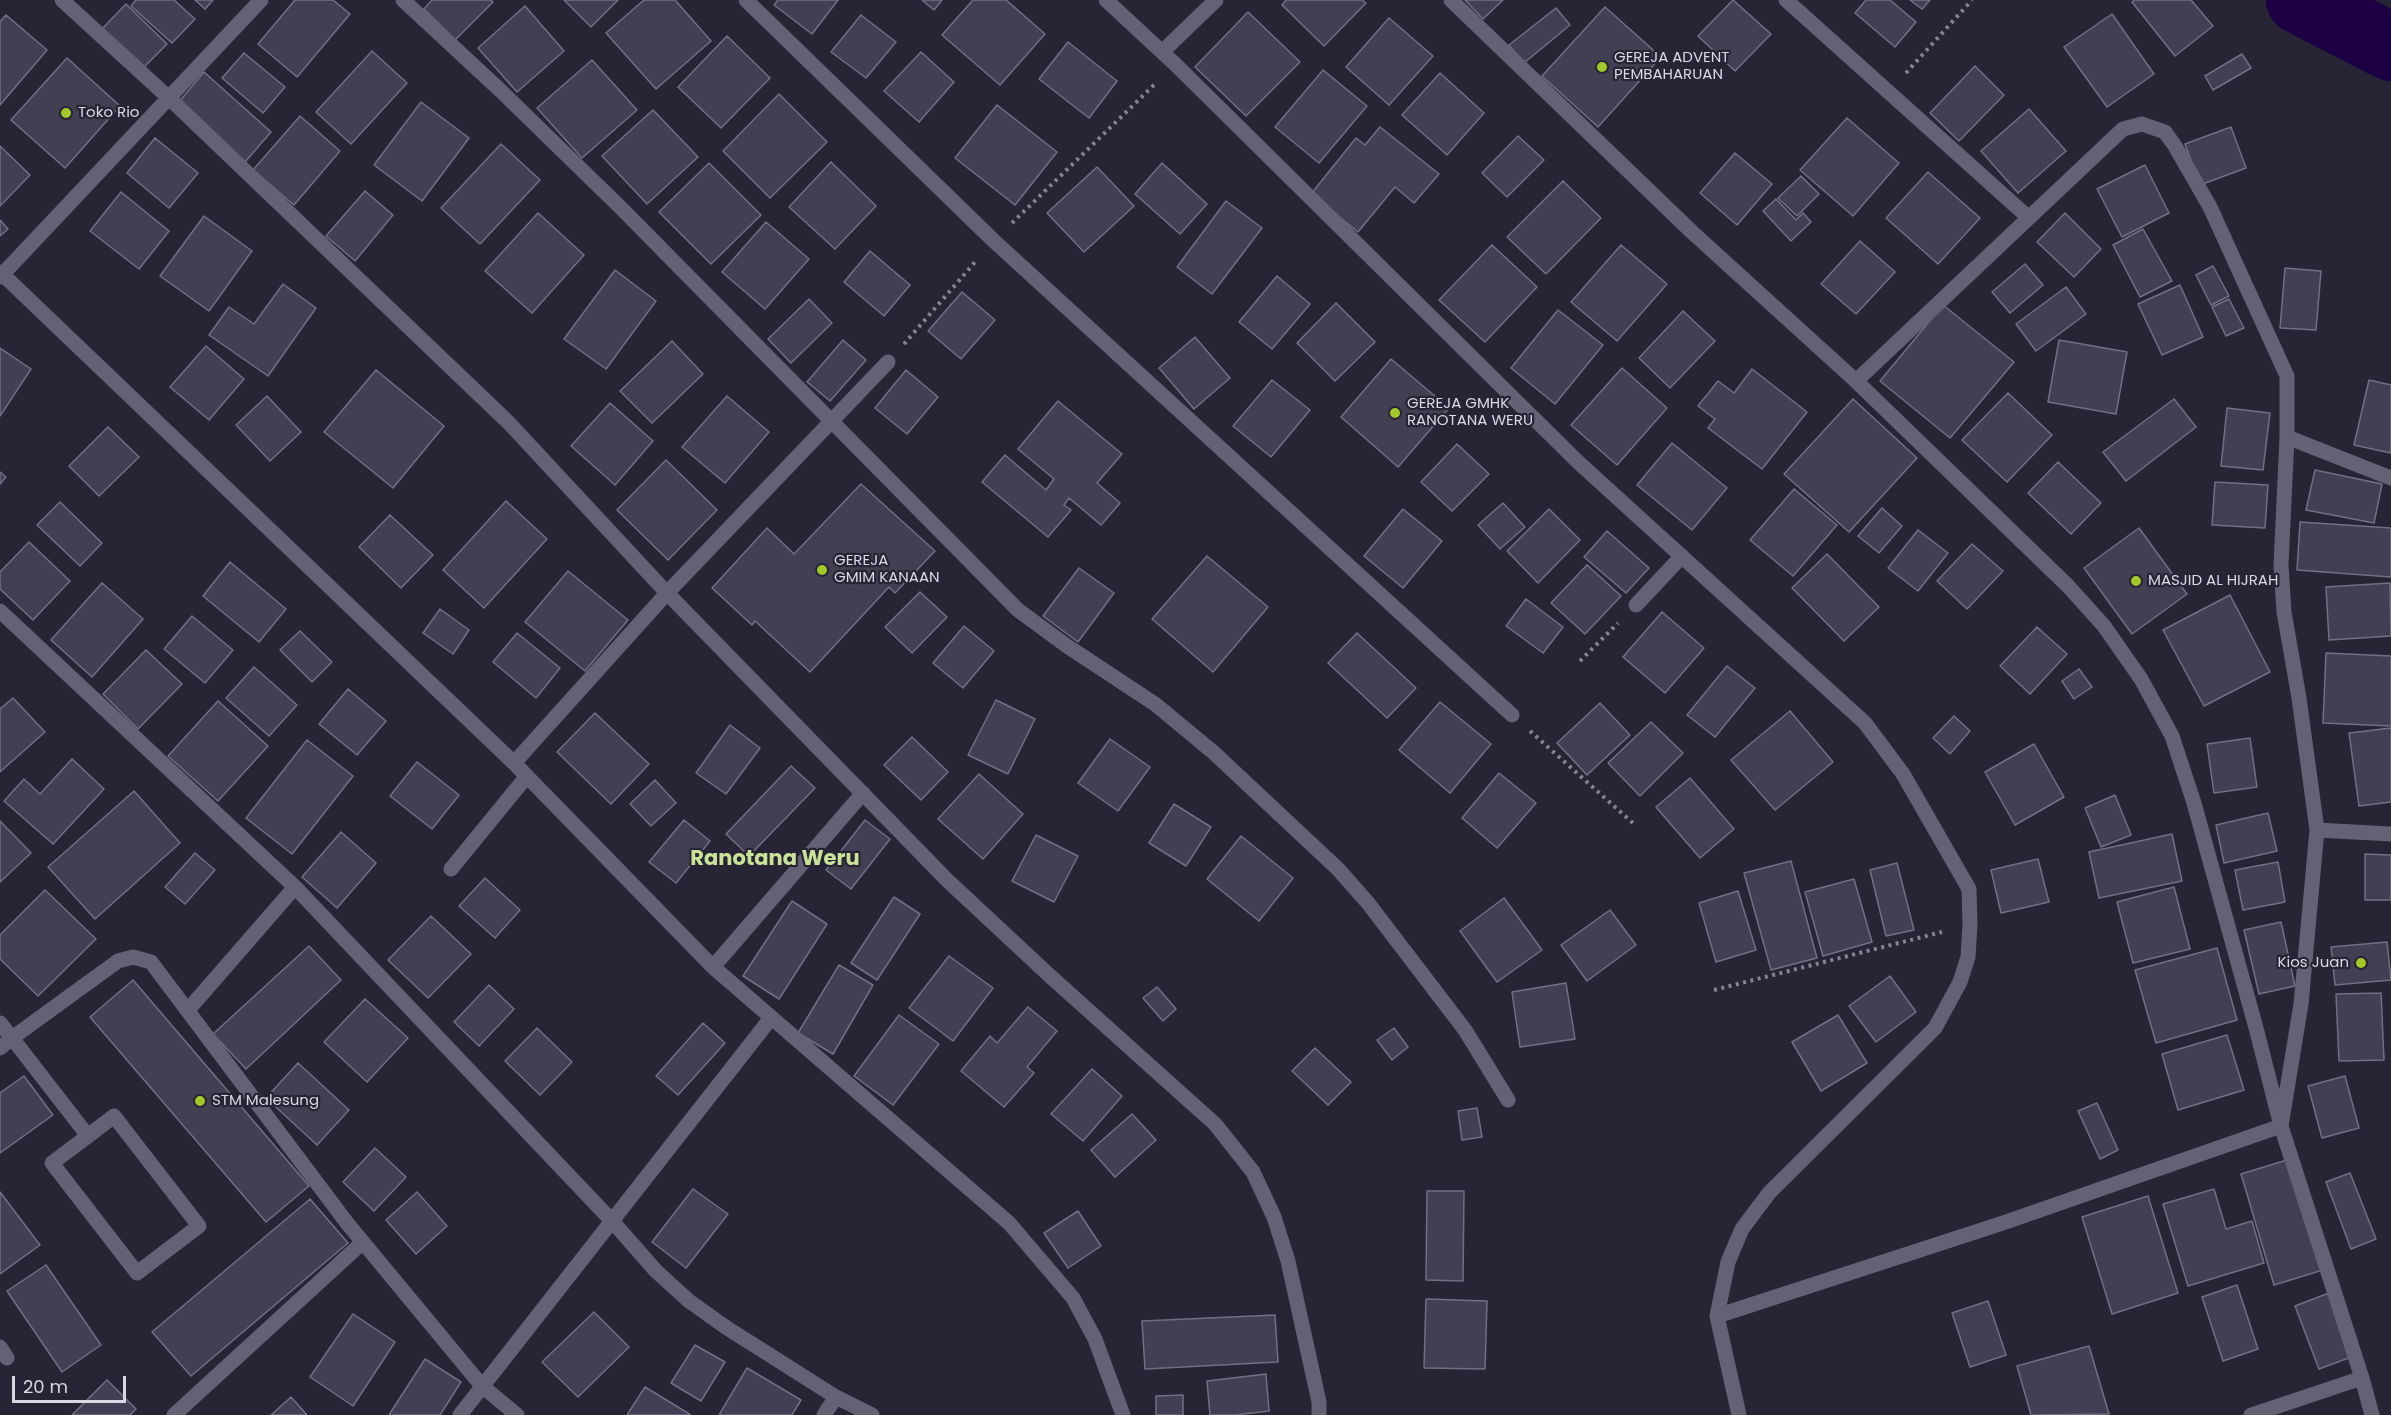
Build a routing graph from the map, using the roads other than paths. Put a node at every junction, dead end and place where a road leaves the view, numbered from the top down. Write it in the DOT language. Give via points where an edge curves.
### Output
graph roads {
  1 [pos="62,0"];
  2 [pos="261,0"];
  3 [pos="403,0"];
  4 [pos="746,0"];
  5 [pos="1106,0"];
  6 [pos="1216,0"];
  7 [pos="1451,0"];
  8 [pos="1786,0"];
  9 [pos="1162,52"];
  10 [pos="169,98"];
  11 [pos="2029,218"];
  12 [pos="1,274"];
  13 [pos="888,362"];
  14 [pos="1856,381"];
  15 [pos="834,421"];
  16 [pos="2287,436"];
  17 [pos="2391,478"];
  18 [pos="1682,556"];
  19 [pos="667,593"];
  20 [pos="1636,605"];
  21 [pos="0,610"];
  22 [pos="1512,715"];
  23 [pos="514,763"];
  24 [pos="527,776"];
  25 [pos="863,793"];
  26 [pos="2317,831"];
  27 [pos="2391,834"];
  28 [pos="451,869"];
  29 [pos="295,887"];
  30 [pos="713,968"];
  31 [pos="188,1010"];
  32 [pos="771,1018"];
  33 [pos="0,1023"];
  34 [pos="6,1043"];
  35 [pos="1508,1100"];
  36 [pos="2281,1126"];
  37 [pos="88,1136"];
  38 [pos="612,1221"];
  39 [pos="363,1242"];
  40 [pos="1717,1316"];
  41 [pos="2362,1378"];
  42 [pos="482,1386"];
  43 [pos="836,1397"];
  44 [pos="174,1415"];
  45 [pos="460,1415"];
  46 [pos="517,1415"];
  47 [pos="824,1415"];
  48 [pos="872,1415"];
  49 [pos="1123,1415"];
  50 [pos="1319,1415"];
  51 [pos="1739,1415"];
  52 [pos="2250,1415"];
  53 [pos="2372,1415"];
  1 -- 10 [label="street"];
  2 -- 10 [label="street"];
  3 -- 15 [label="street" via="604,191"];
  4 -- 22 [label="street" via="994,241"];
  5 -- 9 [label="street"];
  6 -- 9 [label="street"];
  7 -- 14 [label="street" via="1693,233"];
  8 -- 11 [label="street"];
  9 -- 18 [label="street" via="1578,462"];
  10 -- 12 [label="street"];
  10 -- 19 [label="street" via="509,423"];
  11 -- 14 [label="street"];
  11 -- 16 [label="street" via="2123,129 2142,124 2165,132 2210,207 2287,376"];
  12 -- 23 [label="street"];
  13 -- 15 [label="street"];
  14 -- 36 [label="street" via="2068,586 2104,626 2141,679 2172,736 2194,803"];
  15 -- 19 [label="street"];
  15 -- 35 [label="street" via="1018,610 1155,704 1213,752 1338,869 1465,1030"];
  16 -- 17 [label="street"];
  16 -- 26 [label="street" via="2281,565 2284,612 2300,698"];
  18 -- 20 [label="street"];
  18 -- 40 [label="street" via="1865,723 1903,774 1969,889 1968,957 1960,982 1935,1028 1769,1193 1742,1228 1728,1262"];
  19 -- 23 [label="street"];
  19 -- 25 [label="street"];
  21 -- 29 [label="street"];
  23 -- 24 [label="street"];
  24 -- 28 [label="street"];
  24 -- 30 [label="street"];
  25 -- 30 [label="street"];
  25 -- 50 [label="street" via="956,888 1215,1124 1253,1172 1274,1217 1288,1261"];
  26 -- 27 [label="street"];
  26 -- 36 [label="street" via="2301,1004"];
  29 -- 31 [label="street"];
  29 -- 38 [label="street"];
  30 -- 32 [label="street"];
  31 -- 34 [label="street" via="151,963 133,957 118,961"];
  31 -- 39 [label="street"];
  32 -- 38 [label="street"];
  32 -- 49 [label="street" via="1009,1223 1073,1298 1095,1339"];
  33 -- 34 [label="street"];
  34 -- 37 [label="street"];
  36 -- 40 [label="street" via="2003,1223"];
  36 -- 41 [label="street"];
  37 -- 37 [label="street" via="52,1163 137,1273 199,1226 114,1116"];
  38 -- 42 [label="street"];
  38 -- 43 [label="street" via="656,1272 689,1301"];
  39 -- 42 [label="street"];
  39 -- 44 [label="street"];
  40 -- 51 [label="street"];
  41 -- 52 [label="street"];
  41 -- 53 [label="street"];
  42 -- 45 [label="street"];
  42 -- 46 [label="street"];
  43 -- 47 [label="street"];
  43 -- 48 [label="street"];
}
